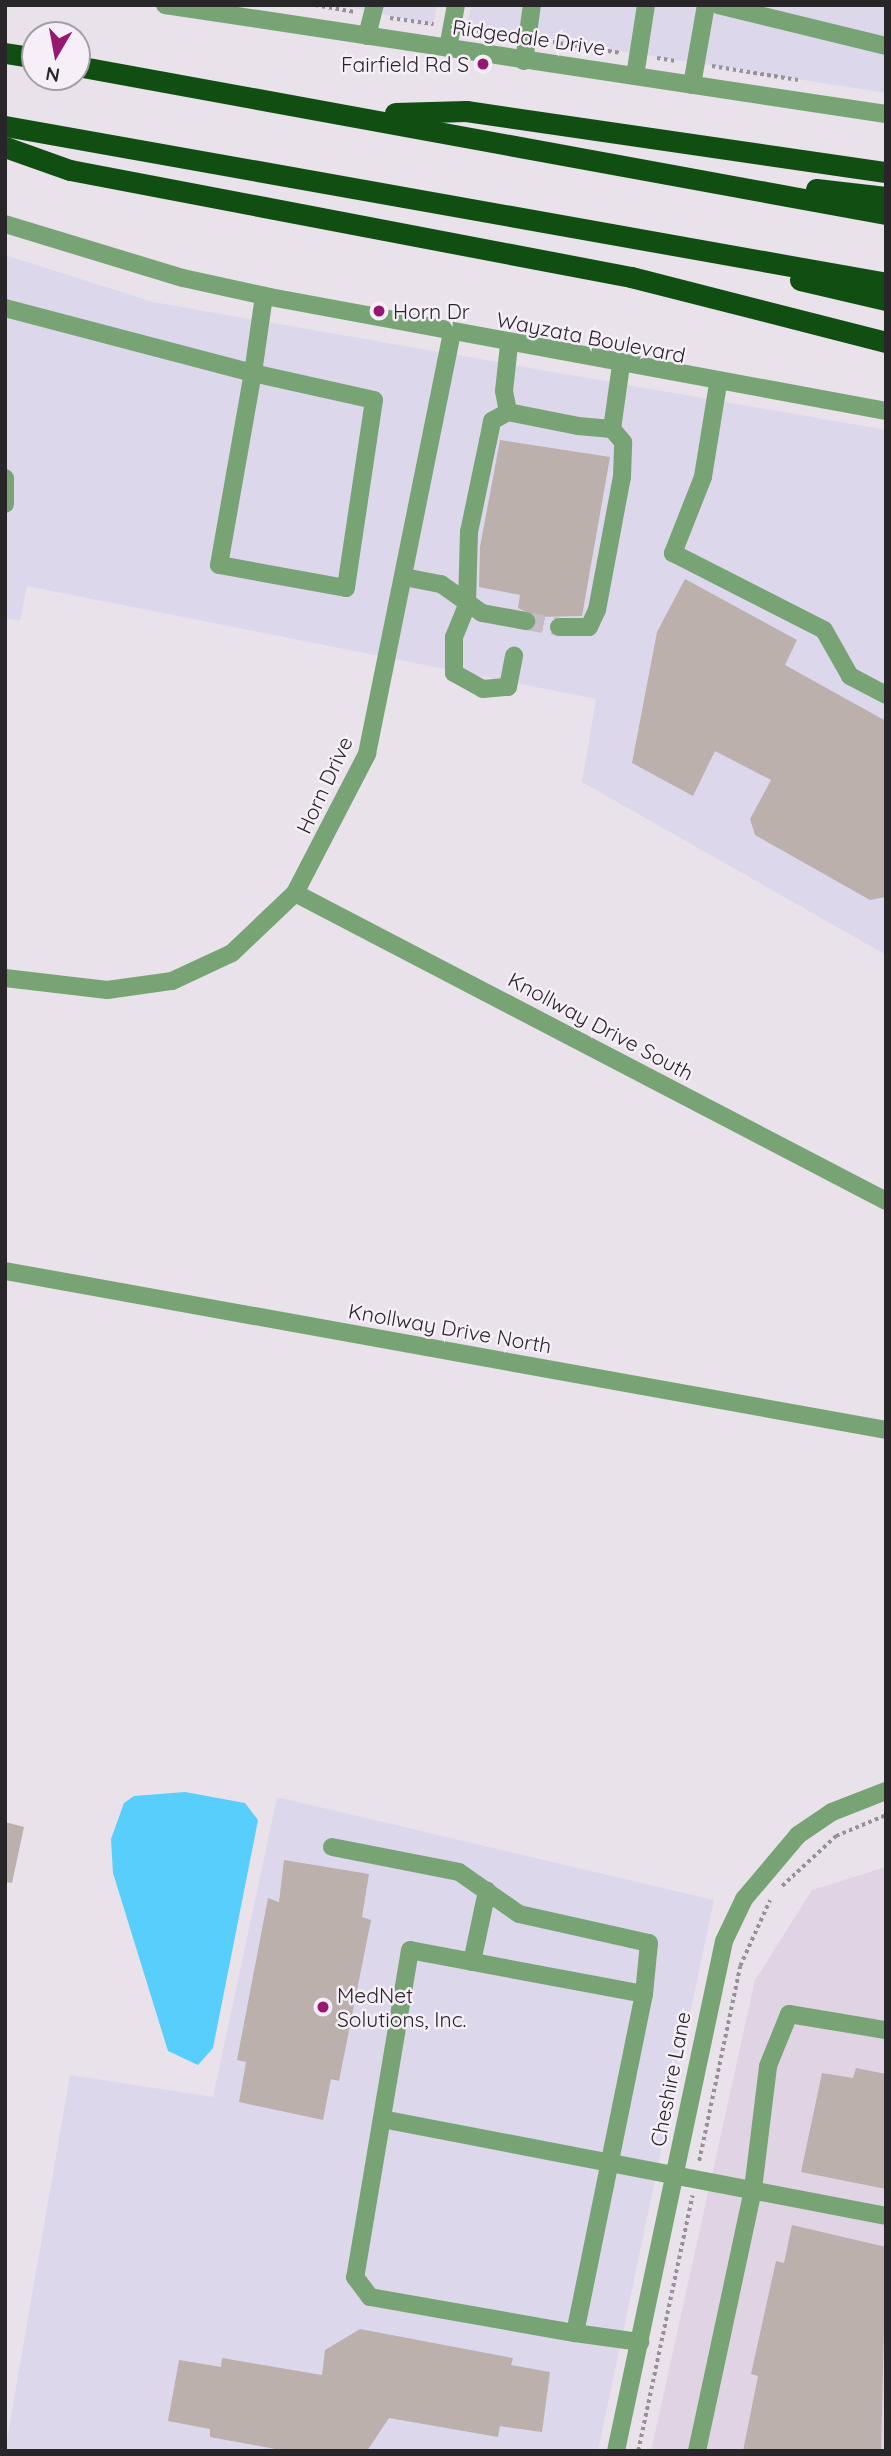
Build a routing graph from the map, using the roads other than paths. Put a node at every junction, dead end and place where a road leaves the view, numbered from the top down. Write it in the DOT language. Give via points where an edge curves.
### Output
graph roads {
  1 [pos="165,5"];
  2 [pos="375,5"];
  3 [pos="456,5"];
  4 [pos="532,5"];
  5 [pos="646,5"];
  6 [pos="706,5"];
  7 [pos="718,5"];
  8 [pos="367,36"];
  9 [pos="886,46"];
  10 [pos="448,48"];
  11 [pos="524,61"];
  12 [pos="91,68"];
  13 [pos="635,76"];
  14 [pos="692,85"];
  15 [pos="353,114"];
  16 [pos="886,114"];
  17 [pos="5,126"];
  18 [pos="5,147"];
  19 [pos="623,165"];
  20 [pos="886,172"];
  21 [pos="886,197"];
  22 [pos="886,214"];
  23 [pos="5,224"];
  24 [pos="625,234"];
  25 [pos="886,283"];
  26 [pos="264,296"];
  27 [pos="886,300"];
  28 [pos="5,308"];
  29 [pos="452,334"];
  30 [pos="886,342"];
  31 [pos="509,345"];
  32 [pos="621,365"];
  33 [pos="253,373"];
  34 [pos="718,384"];
  35 [pos="886,411"];
  36 [pos="508,412"];
  37 [pos="612,429"];
  38 [pos="5,478"];
  39 [pos="5,504"];
  40 [pos="404,577"];
  41 [pos="467,605"];
  42 [pos="526,621"];
  43 [pos="559,627"];
  44 [pos="514,656"];
  45 [pos="886,695"];
  46 [pos="295,893"];
  47 [pos="5,978"];
  48 [pos="886,1200"];
  49 [pos="5,1270"];
  50 [pos="886,1430"];
  51 [pos="886,1791"];
  52 [pos="332,1847"];
  53 [pos="487,1891"];
  54 [pos="472,1962"];
  55 [pos="644,1994"];
  56 [pos="886,2030"];
  57 [pos="382,2119"];
  58 [pos="610,2161"];
  59 [pos="674,2176"];
  60 [pos="753,2189"];
  61 [pos="886,2216"];
  62 [pos="575,2333"];
  63 [pos="640,2342"];
  64 [pos="616,2451"];
  65 [pos="696,2451"];
  1 -- 8 [label="street, Ridgedale Drive"];
  2 -- 8 [label="street"];
  3 -- 10 [label="street"];
  4 -- 11 [label="street"];
  5 -- 13 [label="street"];
  6 -- 14 [label="street"];
  7 -- 9 [label="street"];
  8 -- 10 [label="street, Ridgedale Drive"];
  10 -- 11 [label="street, Ridgedale Drive"];
  11 -- 13 [label="street, Ridgedale Drive"];
  12 -- 15 [label="highway"];
  13 -- 14 [label="street, Ridgedale Drive"];
  14 -- 16 [label="street, Ridgedale Drive"];
  15 -- 19 [label="highway"];
  15 -- 20 [label="highway" via="466,111"];
  17 -- 24 [label="highway"];
  18 -- 30 [label="highway" via="70,170 631,277"];
  19 -- 21 [label="highway"];
  19 -- 22 [label="highway"];
  23 -- 26 [label="street, Wayzata Boulevard" via="183,278"];
  24 -- 25 [label="highway"];
  24 -- 27 [label="highway"];
  26 -- 29 [label="street, Wayzata Boulevard"];
  26 -- 33 [label="street"];
  28 -- 33 [label="street"];
  29 -- 31 [label="street, Wayzata Boulevard"];
  29 -- 40 [label="street, Horn Drive"];
  31 -- 32 [label="street, Wayzata Boulevard"];
  31 -- 36 [label="street" via="504,391"];
  32 -- 34 [label="street, Wayzata Boulevard"];
  32 -- 37 [label="street"];
  33 -- 33 [label="street" via="219,565 346,588 374,400"];
  34 -- 35 [label="street, Wayzata Boulevard"];
  34 -- 45 [label="street" via="703,477 673,553 824,630 850,676"];
  36 -- 37 [label="street"];
  36 -- 41 [label="street" via="492,421 469,532"];
  37 -- 43 [label="street" via="623,442 622,477 597,610 589,627"];
  38 -- 39 [label="street"];
  40 -- 41 [label="street" via="441,584"];
  40 -- 46 [label="street, Horn Drive" via="367,754"];
  41 -- 42 [label="street"];
  41 -- 44 [label="street" via="454,638 454,673 482,689 508,687"];
  46 -- 47 [label="street, Horn Drive" via="232,953 172,981 107,990"];
  46 -- 48 [label="street, Knollway Drive South"];
  49 -- 50 [label="street, Knollway Drive North"];
  51 -- 59 [label="street, Cheshire Lane" via="832,1812 798,1835 744,1899 724,1941"];
  52 -- 53 [label="street" via="459,1872"];
  53 -- 54 [label="street"];
  53 -- 55 [label="street" via="519,1914 649,1943"];
  54 -- 55 [label="street"];
  54 -- 57 [label="street" via="410,1950"];
  55 -- 58 [label="street"];
  56 -- 60 [label="street" via="789,2014 768,2066"];
  57 -- 58 [label="street"];
  57 -- 62 [label="street" via="355,2277 370,2297"];
  58 -- 59 [label="street"];
  58 -- 62 [label="street"];
  59 -- 60 [label="street"];
  59 -- 63 [label="street, Cheshire Lane"];
  60 -- 61 [label="street"];
  60 -- 65 [label="street"];
  62 -- 63 [label="street"];
  63 -- 64 [label="street, Cheshire Lane"];
}
